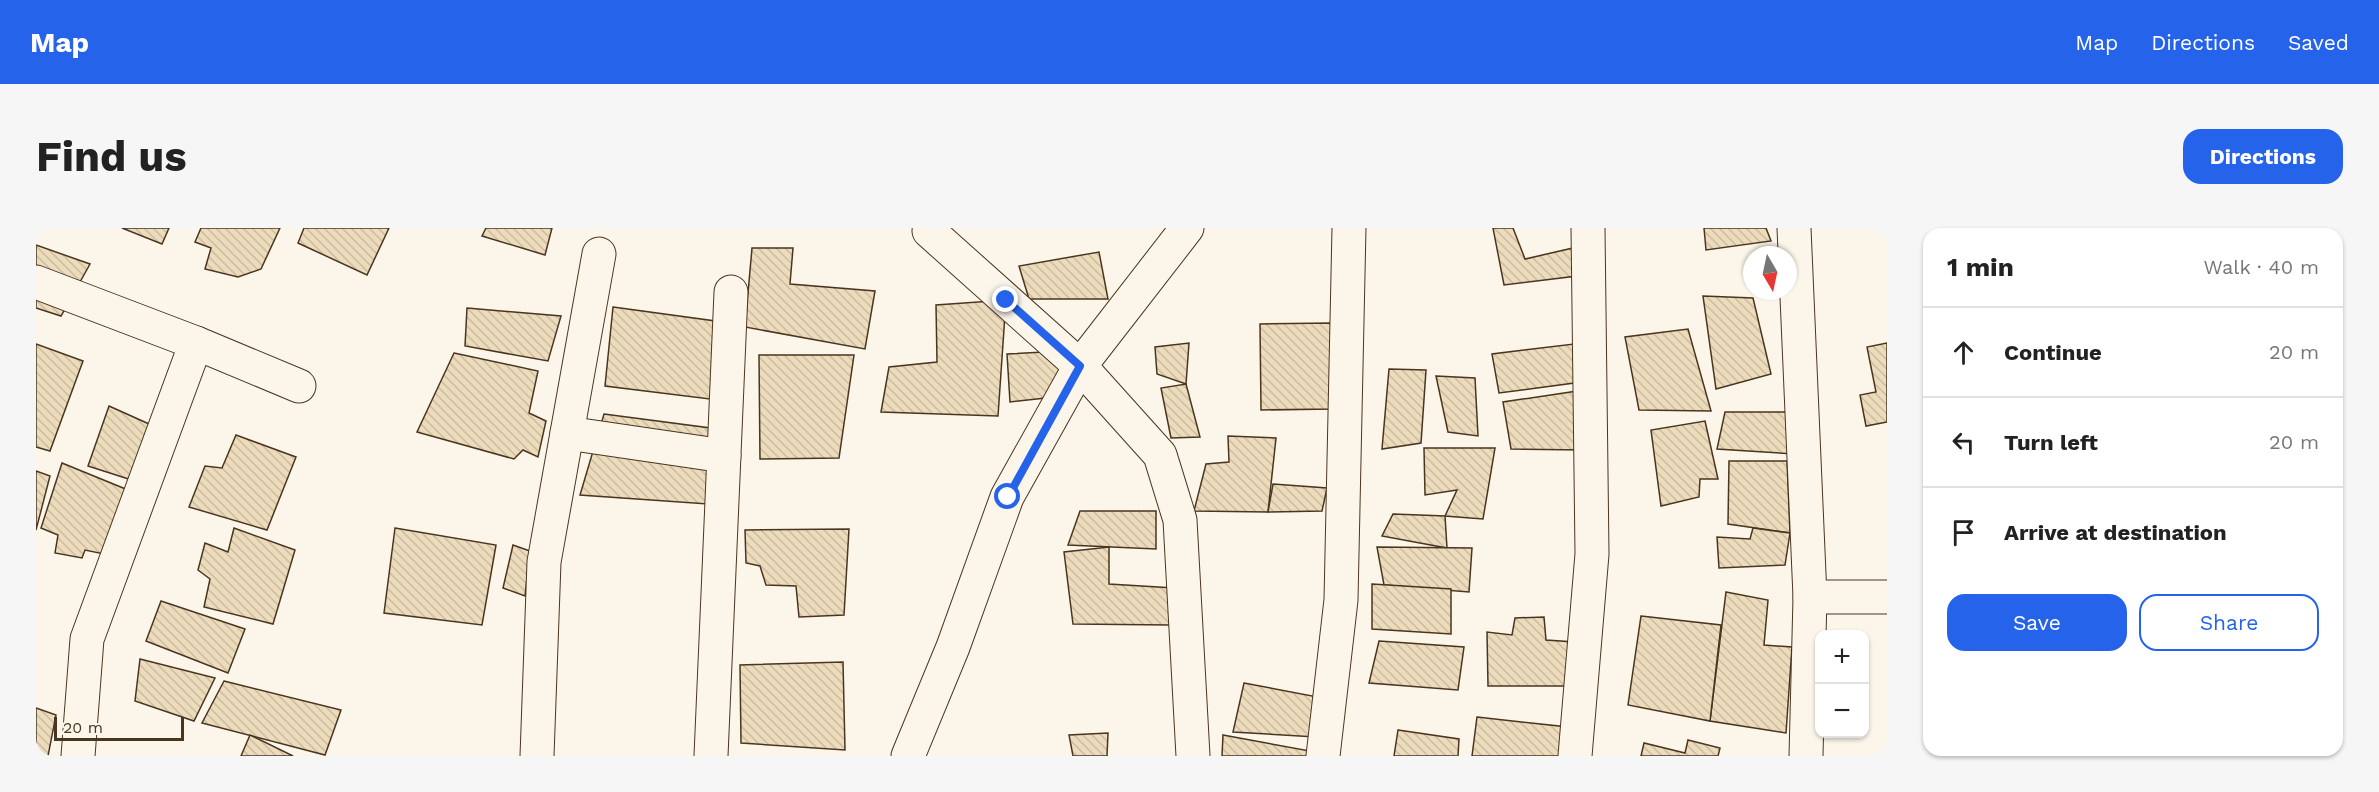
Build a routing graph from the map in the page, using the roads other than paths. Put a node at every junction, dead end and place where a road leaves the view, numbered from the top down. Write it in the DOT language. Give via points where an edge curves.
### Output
graph roads {
  1 [pos="1187,228"];
  2 [pos="1349,228"];
  3 [pos="1588,228"];
  4 [pos="1794,228"];
  5 [pos="933,229"];
  6 [pos="599,254"];
  7 [pos="36,282"];
  8 [pos="731,292"];
  9 [pos="196,343"];
  10 [pos="1080,366"];
  11 [pos="299,386"];
  12 [pos="567,433"];
  13 [pos="724,456"];
  14 [pos="1810,597"];
  15 [pos="1887,597"];
  16 [pos="78,756"];
  17 [pos="537,756"];
  18 [pos="711,756"];
  19 [pos="908,756"];
  20 [pos="1193,756"];
  21 [pos="1323,756"];
  22 [pos="1575,756"];
  23 [pos="1806,756"];
  1 -- 10 [label="street"];
  2 -- 21 [label="street" via="1341,600"];
  3 -- 22 [label="street" via="1592,554"];
  4 -- 14 [label="street"];
  5 -- 10 [label="street"];
  6 -- 12 [label="street"];
  7 -- 9 [label="street"];
  8 -- 13 [label="street"];
  9 -- 11 [label="street"];
  9 -- 16 [label="street" via="87,639"];
  10 -- 19 [label="street" via="1008,497"];
  10 -- 20 [label="street" via="1160,454 1180,520"];
  12 -- 13 [label="street"];
  12 -- 17 [label="street" via="544,562"];
  13 -- 18 [label="street"];
  14 -- 15 [label="street"];
  14 -- 23 [label="street"];
}
